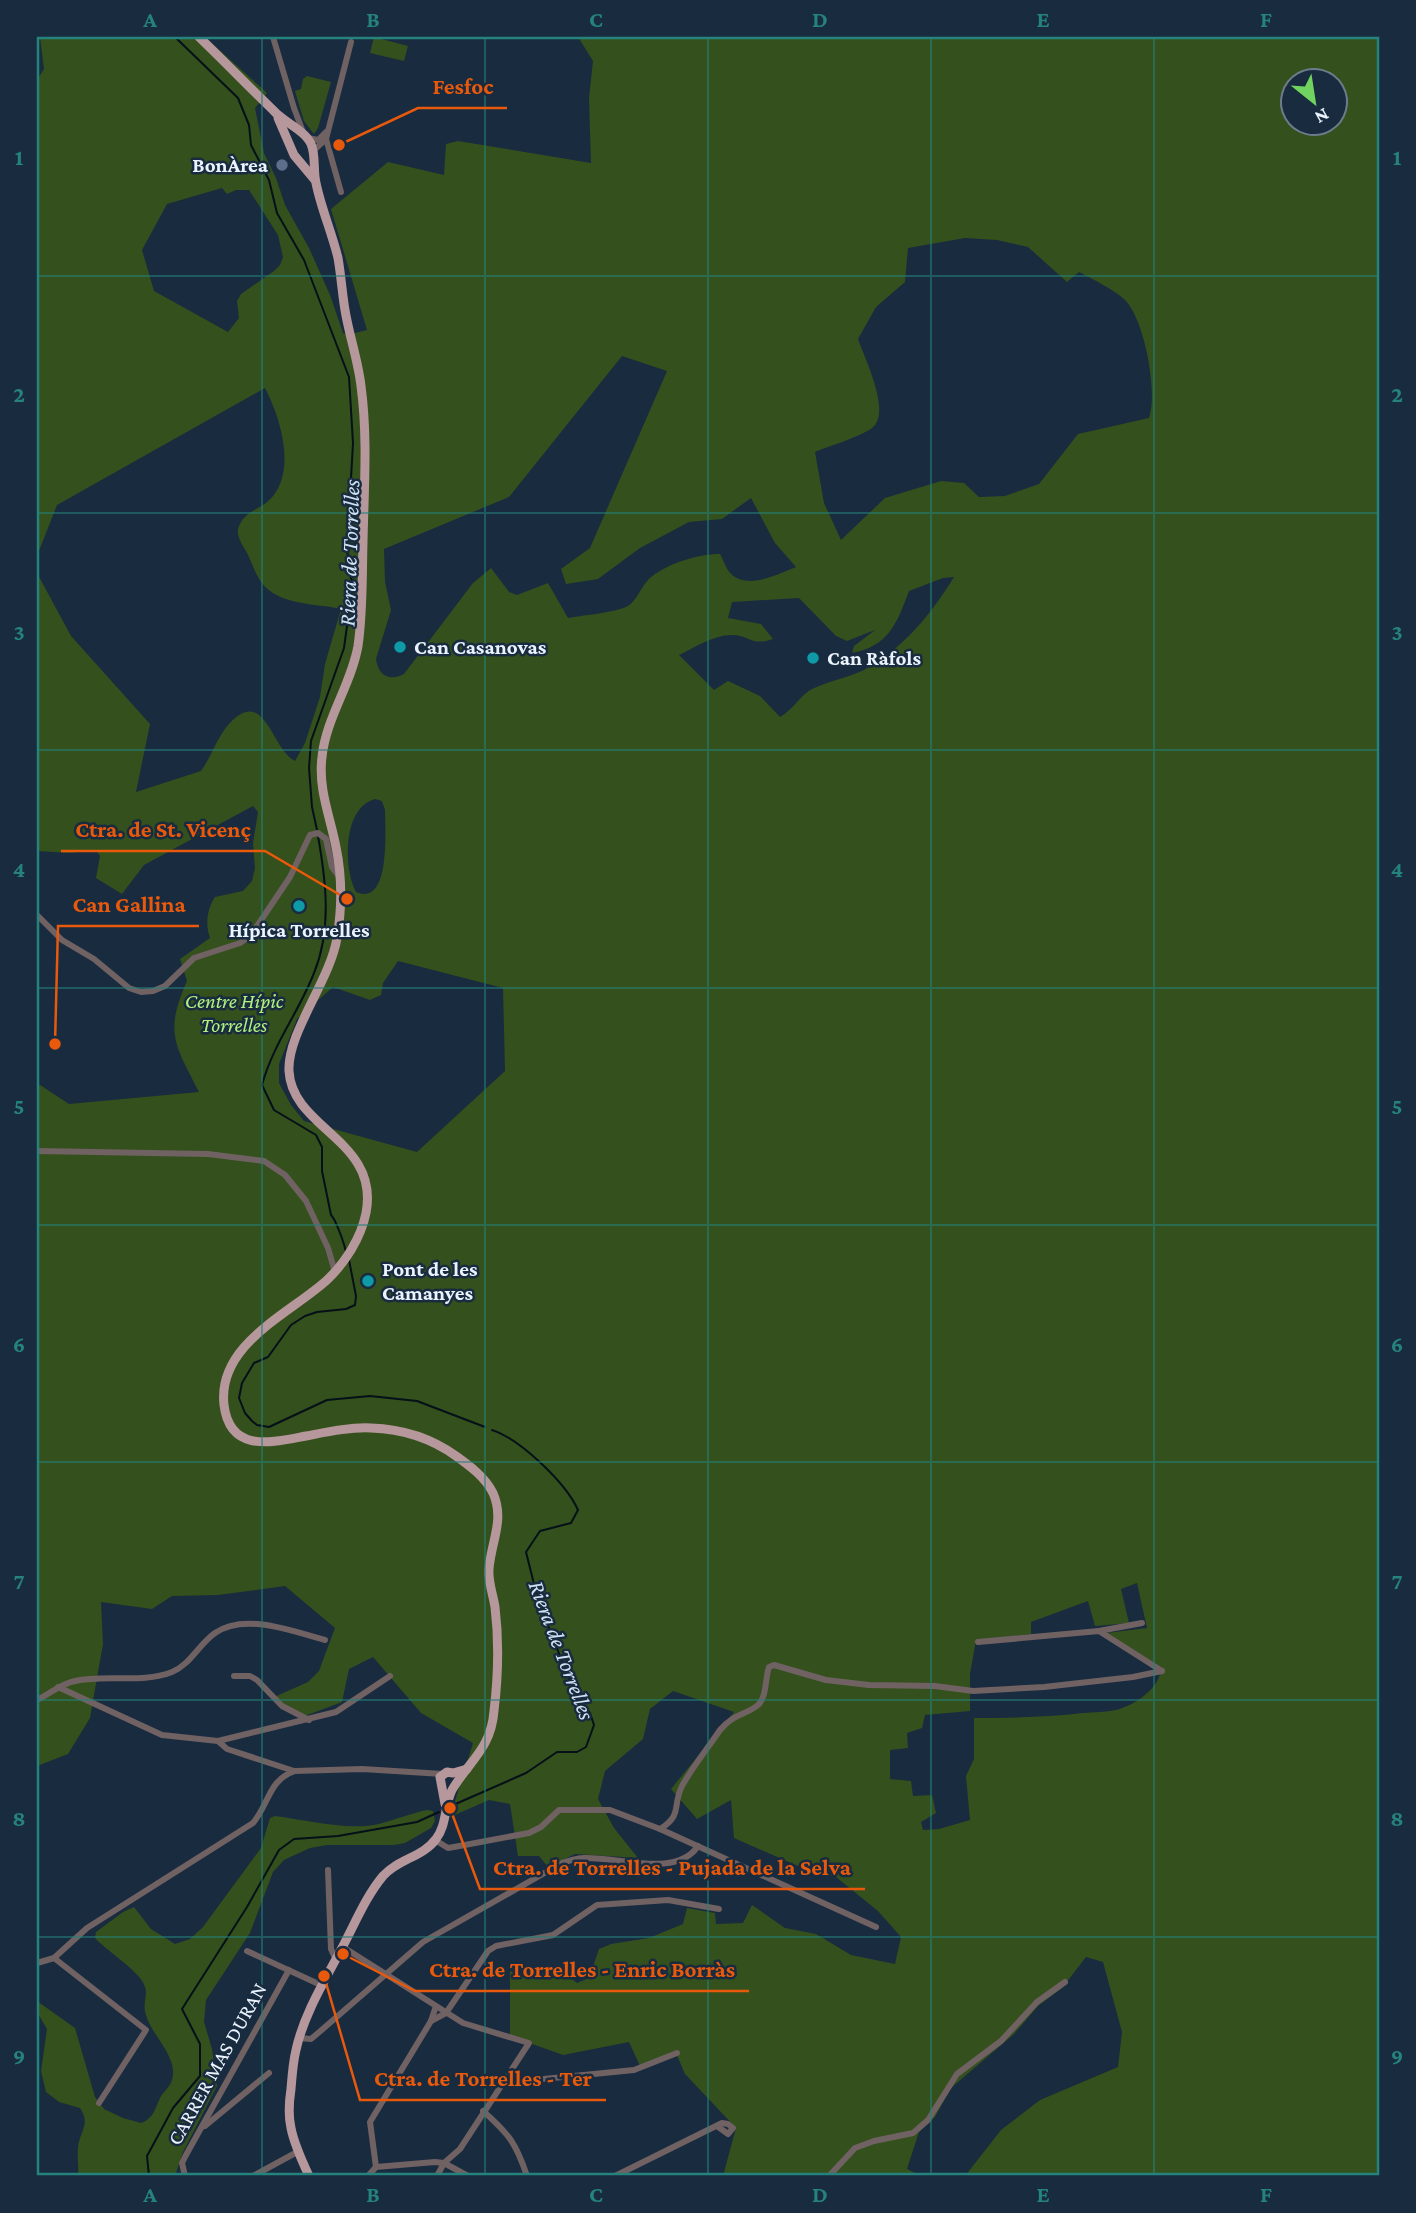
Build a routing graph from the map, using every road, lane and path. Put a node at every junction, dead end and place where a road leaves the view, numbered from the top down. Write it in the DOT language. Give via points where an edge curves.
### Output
graph roads {
  1 [pos="199,37"];
  2 [pos="274,37"];
  3 [pos="351,42"];
  4 [pos="294,108"];
  5 [pos="277,116"];
  6 [pos="327,130"];
  7 [pos="298,135"];
  8 [pos="326,139"];
  9 [pos="314,152"];
  10 [pos="330,157"];
  11 [pos="300,160"];
  12 [pos="316,182"];
  13 [pos="341,192"];
  14 [pos="340,878"];
  15 [pos="37,915"];
  16 [pos="37,1151"];
  17 [pos="335,1272"];
  18 [pos="1142,1623"];
  19 [pos="1099,1631"];
  20 [pos="325,1640"];
  21 [pos="978,1642"];
  22 [pos="234,1676"];
  23 [pos="390,1676"];
  24 [pos="58,1686"];
  25 [pos="37,1700"];
  26 [pos="309,1720"];
  27 [pos="218,1741"];
  28 [pos="467,1769"];
  29 [pos="295,1771"];
  30 [pos="448,1773"];
  31 [pos="455,1786"];
  32 [pos="442,1787"];
  33 [pos="446,1808"];
  34 [pos="660,1829"];
  35 [pos="435,1840"];
  36 [pos="698,1846"];
  37 [pos="328,1870"];
  38 [pos="719,1909"];
  39 [pos="876,1927"];
  40 [pos="343,1947"];
  41 [pos="247,1951"];
  42 [pos="54,1958"];
  43 [pos="336,1960"];
  44 [pos="37,1963"];
  45 [pos="289,1970"];
  46 [pos="386,1974"];
  47 [pos="1065,1982"];
  48 [pos="323,1986"];
  49 [pos="436,2006"];
  50 [pos="446,2012"];
  51 [pos="431,2021"];
  52 [pos="299,2038"];
  53 [pos="677,2053"];
  54 [pos="269,2073"];
  55 [pos="503,2083"];
  56 [pos="99,2103"];
  57 [pos="483,2111"];
  58 [pos="717,2126"];
  59 [pos="201,2130"];
  60 [pos="299,2151"];
  61 [pos="444,2163"];
  62 [pos="376,2167"];
  63 [pos="186,2176"];
  64 [pos="253,2176"];
  65 [pos="309,2176"];
  66 [pos="368,2176"];
  67 [pos="437,2176"];
  68 [pos="468,2176"];
  69 [pos="527,2176"];
  70 [pos="615,2176"];
  71 [pos="829,2176"];
  1 -- 5 [label="main road"];
  2 -- 4 [label="street"];
  3 -- 6 [label="street"];
  4 -- 7 [label="street"];
  4 -- 7 [label="street"];
  5 -- 7 [label="main road"];
  5 -- 7 [label="main road"];
  6 -- 7 [label="street" via="318,139"];
  6 -- 8 [label="street"];
  7 -- 9 [label="main road"];
  7 -- 11 [label="main road" via="294,155"];
  8 -- 9 [label="street"];
  8 -- 10 [label="street"];
  9 -- 10 [label="street" via="323,150"];
  9 -- 11 [label="main road" via="306,161"];
  9 -- 12 [label="main road"];
  10 -- 13 [label="street"];
  11 -- 12 [label="main road"];
  12 -- 14 [label="main road" via="339,261 363,404 361,619 354,665 326,735 321,769"];
  14 -- 15 [label="street" via="332,867 327,843 317,834 307,839 290,877 251,935 194,958 165,986 153,991 129,988 62,940"];
  14 -- 17 [label="main road" via="333,955 295,1041 289,1072 301,1103 348,1150 365,1179 367,1211"];
  16 -- 17 [label="street" via="208,1154 264,1161 285,1175 306,1201"];
  17 -- 28 [label="main road" via="244,1347 226,1380 225,1411 237,1433 259,1443 370,1428 405,1432 443,1447 489,1485 498,1514 489,1572 496,1623 495,1708 489,1737"];
  18 -- 19 [label="street"];
  19 -- 21 [label="street"];
  19 -- 34 [label="street" via="1162,1671 973,1691 826,1680 774,1665 767,1671 758,1704 728,1720 720,1730 680,1789 672,1822"];
  20 -- 24 [label="street" via="258,1622 215,1633 187,1663 171,1672 77,1680"];
  22 -- 26 [label="street" via="257,1680 282,1706"];
  23 -- 26 [label="street" via="337,1712"];
  24 -- 25 [label="street"];
  24 -- 27 [label="street" via="162,1734"];
  26 -- 27 [label="street"];
  27 -- 29 [label="street" via="227,1749"];
  28 -- 30 [label="main road"];
  28 -- 31 [label="main road"];
  29 -- 30 [label="street"];
  29 -- 42 [label="street" via="276,1781 253,1823 87,1928"];
  30 -- 31 [label="main road" via="457,1777"];
  30 -- 32 [label="main road" via="439,1781"];
  31 -- 32 [label="main road"];
  31 -- 33 [label="main road"];
  32 -- 33 [label="main road"];
  33 -- 35 [label="main road"];
  34 -- 35 [label="street" via="610,1810 575,1808 559,1810 529,1833 447,1848"];
  34 -- 36 [label="street"];
  35 -- 40 [label="main road" via="380,1879"];
  36 -- 39 [label="street"];
  36 -- 46 [label="street" via="692,1855 670,1864 585,1857 562,1863 423,1942"];
  37 -- 43 [label="street" via="331,1949"];
  38 -- 50 [label="street" via="668,1900 597,1905 553,1935 488,1951"];
  40 -- 43 [label="main road"];
  40 -- 46 [label="street"];
  41 -- 45 [label="street"];
  42 -- 44 [label="street"];
  42 -- 56 [label="street" via="146,2030"];
  43 -- 48 [label="main road"];
  45 -- 48 [label="street"];
  45 -- 59 [label="street, CARRER MAS DURAN"];
  46 -- 49 [label="street"];
  46 -- 52 [label="street" via="311,2039"];
  47 -- 71 [label="street" via="957,2074 928,2120 913,2133 855,2148"];
  48 -- 52 [label="main road"];
  49 -- 50 [label="street"];
  49 -- 51 [label="street"];
  50 -- 51 [label="street"];
  50 -- 55 [label="street" via="463,2023 529,2043"];
  51 -- 62 [label="street" via="370,2122"];
  52 -- 60 [label="main road" via="289,2112"];
  53 -- 55 [label="street" via="634,2070"];
  54 -- 59 [label="street"];
  55 -- 57 [label="street"];
  57 -- 61 [label="street" via="460,2149"];
  57 -- 69 [label="street" via="517,2148"];
  58 -- 70 [label="street"];
  59 -- 63 [label="street, CARRER MAS DURAN" via="182,2163"];
  60 -- 64 [label="street"];
  60 -- 65 [label="main road"];
  61 -- 62 [label="street"];
  61 -- 67 [label="street"];
  61 -- 68 [label="street"];
  62 -- 66 [label="street"];
}
